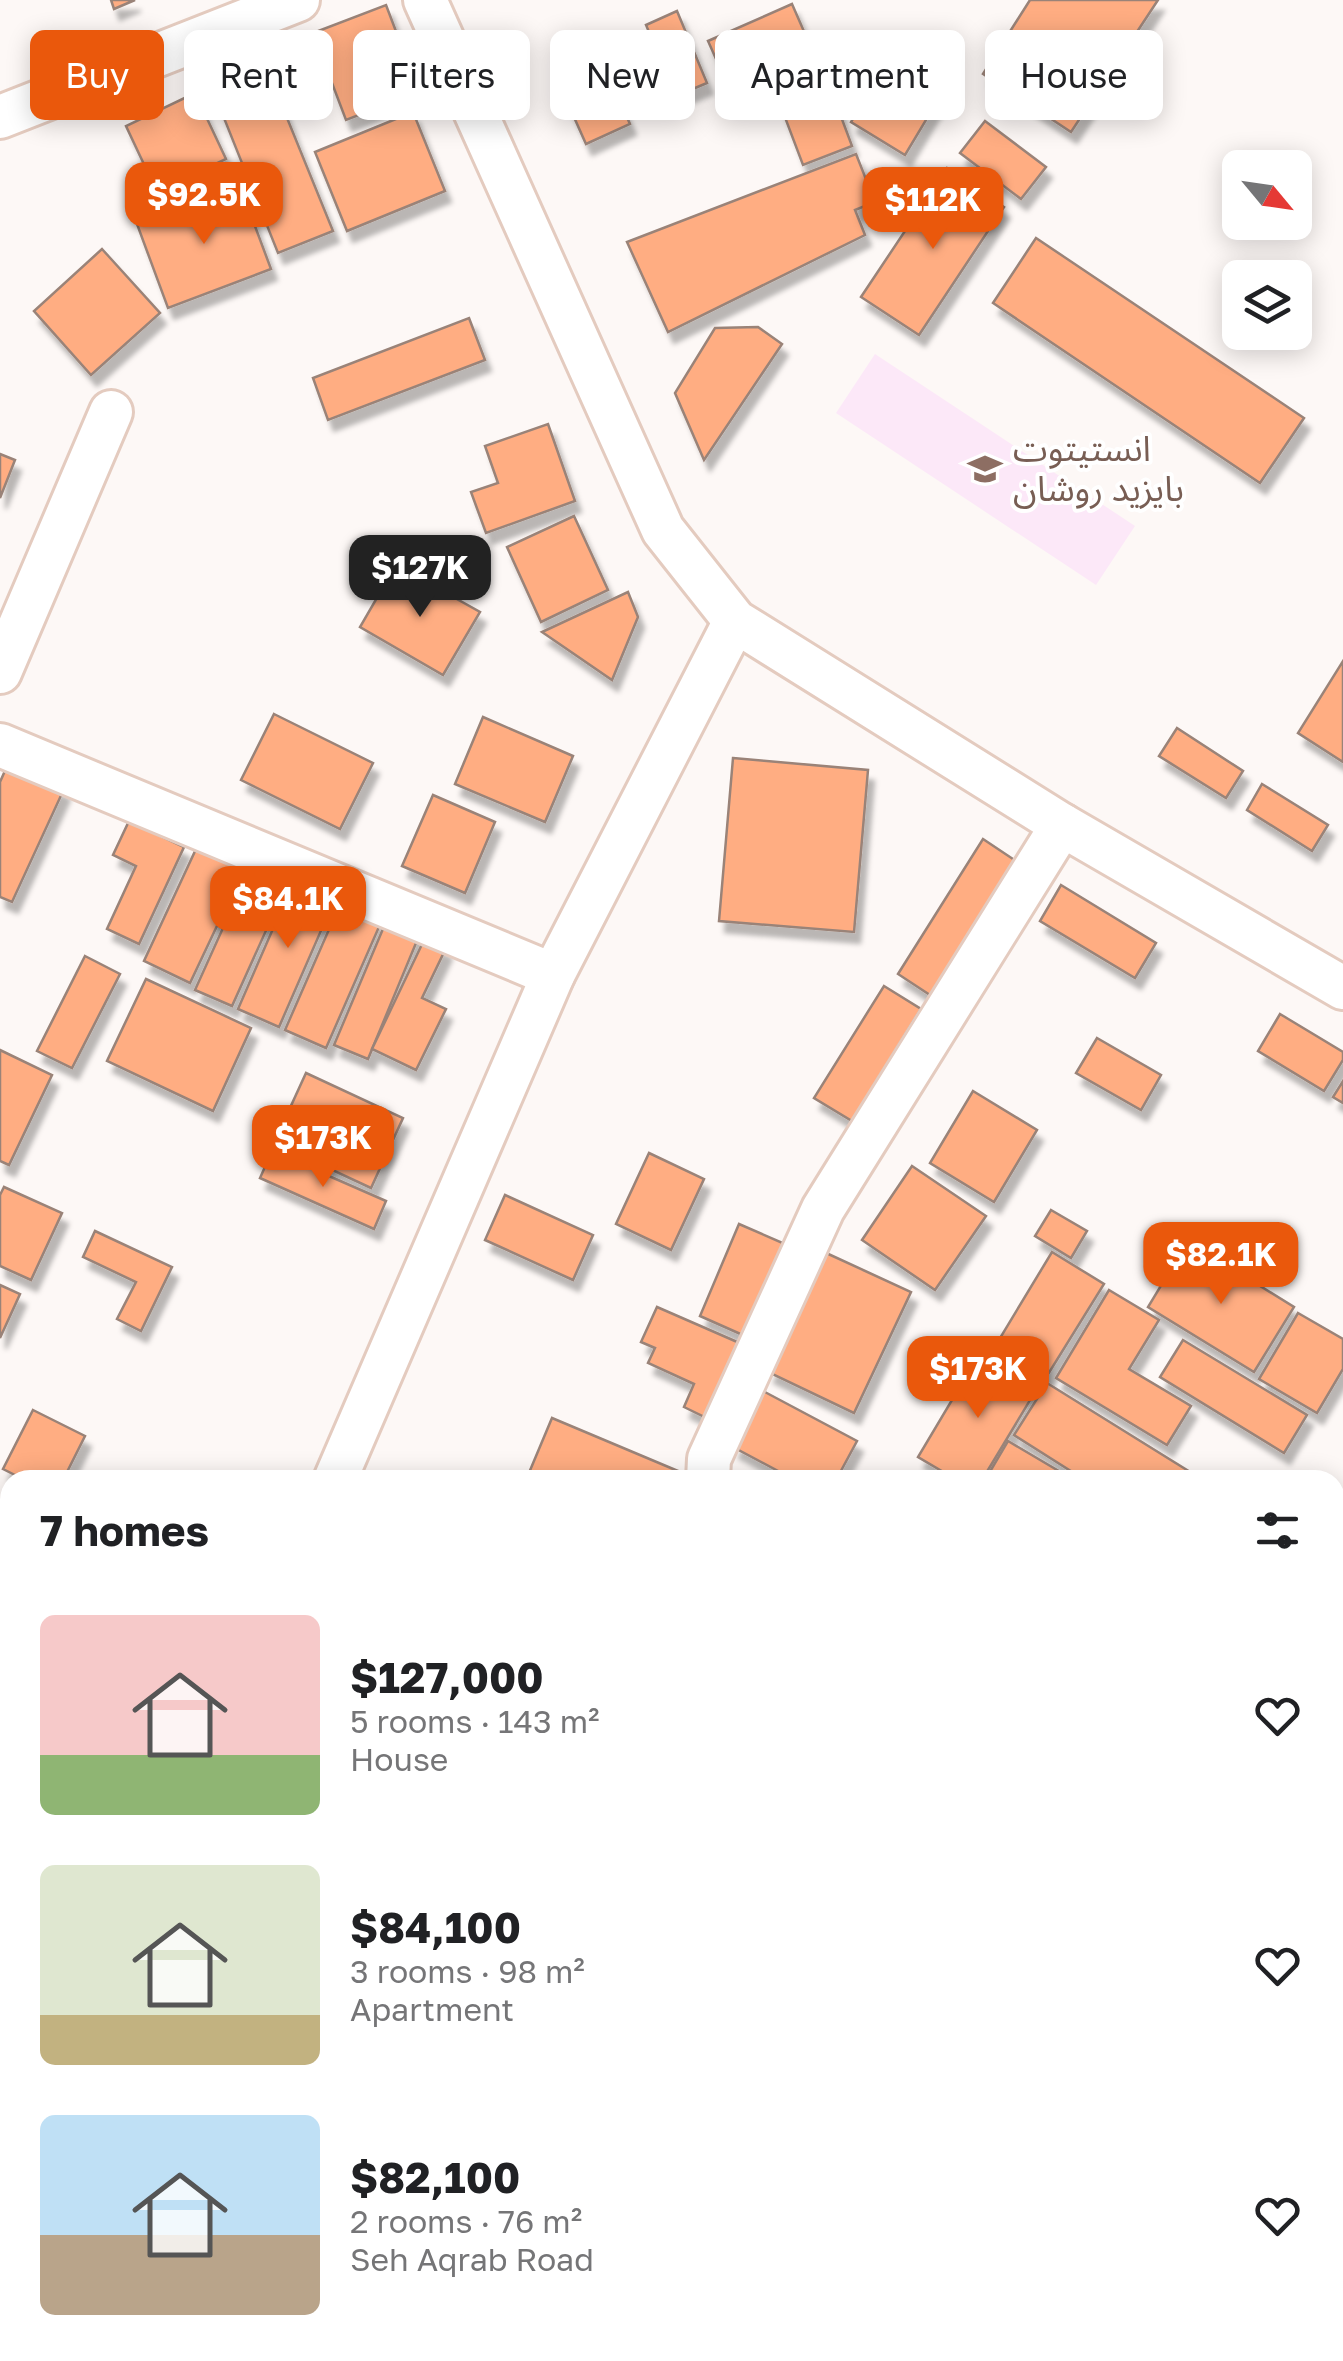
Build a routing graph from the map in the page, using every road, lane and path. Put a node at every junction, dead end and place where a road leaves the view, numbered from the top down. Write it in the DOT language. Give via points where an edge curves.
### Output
graph roads {
  1 [pos="298,0"];
  2 [pos="426,0"];
  3 [pos="0,118"];
  4 [pos="111,412"];
  5 [pos="736,620"];
  6 [pos="0,672"];
  7 [pos="0,746"];
  8 [pos="1062,825"];
  9 [pos="552,975"];
  10 [pos="1343,988"];
  11 [pos="339,1470"];
  12 [pos="708,1470"];
  1 -- 3 [label="street"];
  2 -- 5 [label="street" via="663,530"];
  4 -- 6 [label="street"];
  5 -- 8 [label="street"];
  5 -- 9 [label="street"];
  7 -- 9 [label="street"];
  8 -- 10 [label="street"];
  8 -- 12 [label="street" via="823,1209"];
  9 -- 11 [label="street"];
}
